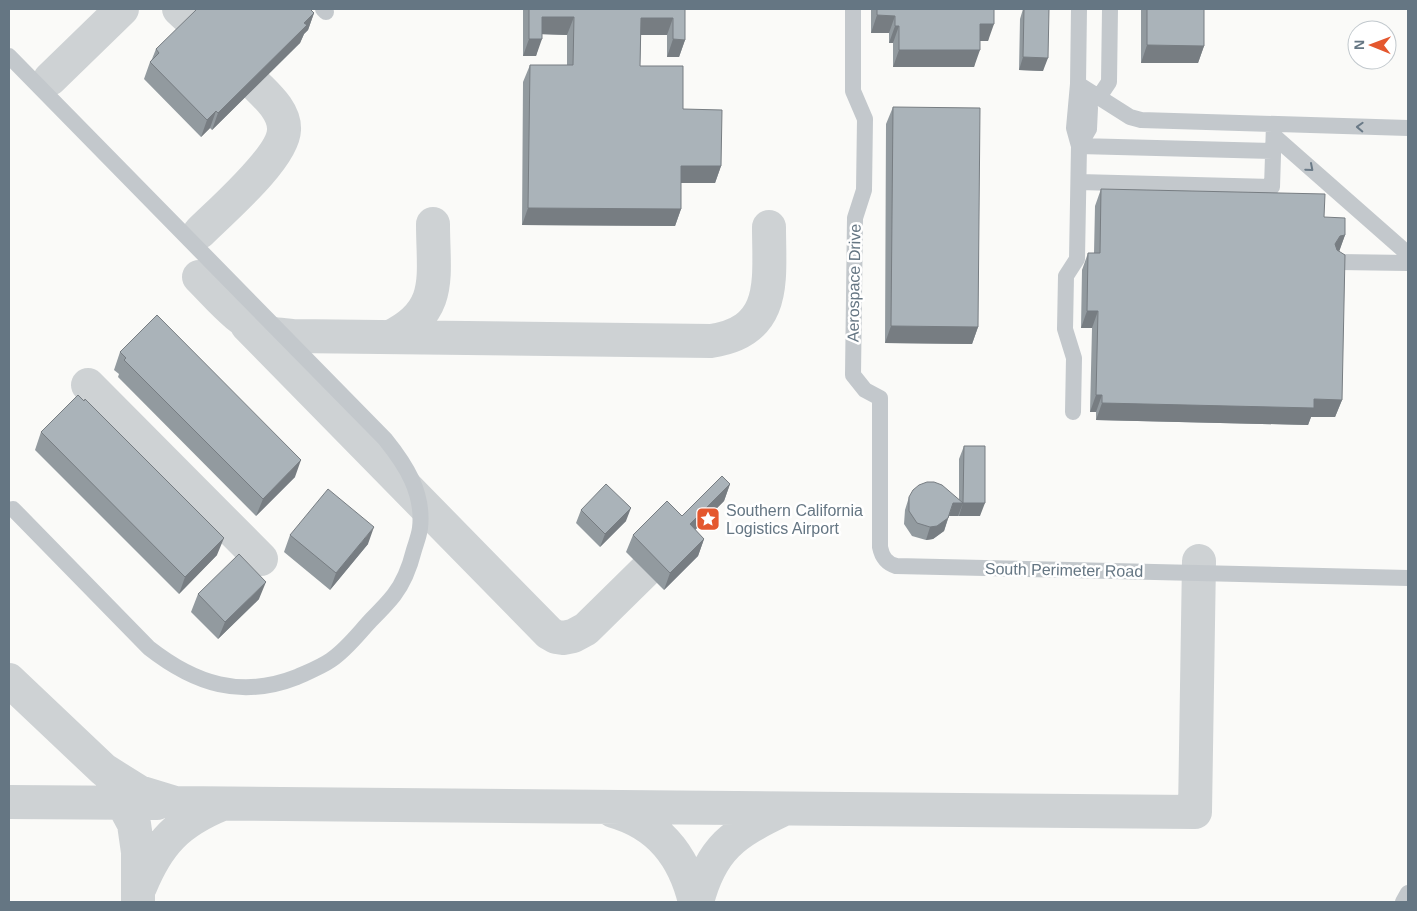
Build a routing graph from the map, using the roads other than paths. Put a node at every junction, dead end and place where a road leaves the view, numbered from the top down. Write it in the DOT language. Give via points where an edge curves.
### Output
graph roads {
  1 [pos="853,9"];
  2 [pos="1079,9"];
  3 [pos="1110,9"];
  4 [pos="9,56"];
  5 [pos="1078,84"];
  6 [pos="1099,97"];
  7 [pos="1408,128"];
  8 [pos="1274,137"];
  9 [pos="1080,146"];
  10 [pos="1079,182"];
  11 [pos="1408,254"];
  12 [pos="1339,262"];
  13 [pos="1408,263"];
  14 [pos="880,398"];
  15 [pos="1073,412"];
  16 [pos="13,509"];
  17 [pos="1408,578"];
  18 [pos="1408,893"];
  19 [pos="1403,902"];
  1 -- 14 [label="street, Aerospace Drive" via="853,91 865,119 864,190 854,218 853,375 865,390"];
  2 -- 5 [label="street"];
  3 -- 6 [label="street" via="1109,82"];
  4 -- 16 [label="street" via="385,439 413,480 419,501 420,529 406,577 345,649 316,669 280,683 234,687 190,675 149,648"];
  5 -- 6 [label="street"];
  5 -- 9 [label="street" via="1090,108 1089,129"];
  6 -- 8 [label="street" via="1130,117 1141,120"];
  7 -- 8 [label="street, one-way"];
  8 -- 9 [label="street"];
  8 -- 10 [label="street" via="1272,187"];
  8 -- 11 [label="street, one-way"];
  9 -- 10 [label="street"];
  10 -- 15 [label="street" via="1077,259 1066,276 1065,329 1074,358"];
  12 -- 13 [label="street"];
  14 -- 17 [label="street, South Perimeter Road" via="880,547 889,564"];
  18 -- 19 [label="street"];
}
